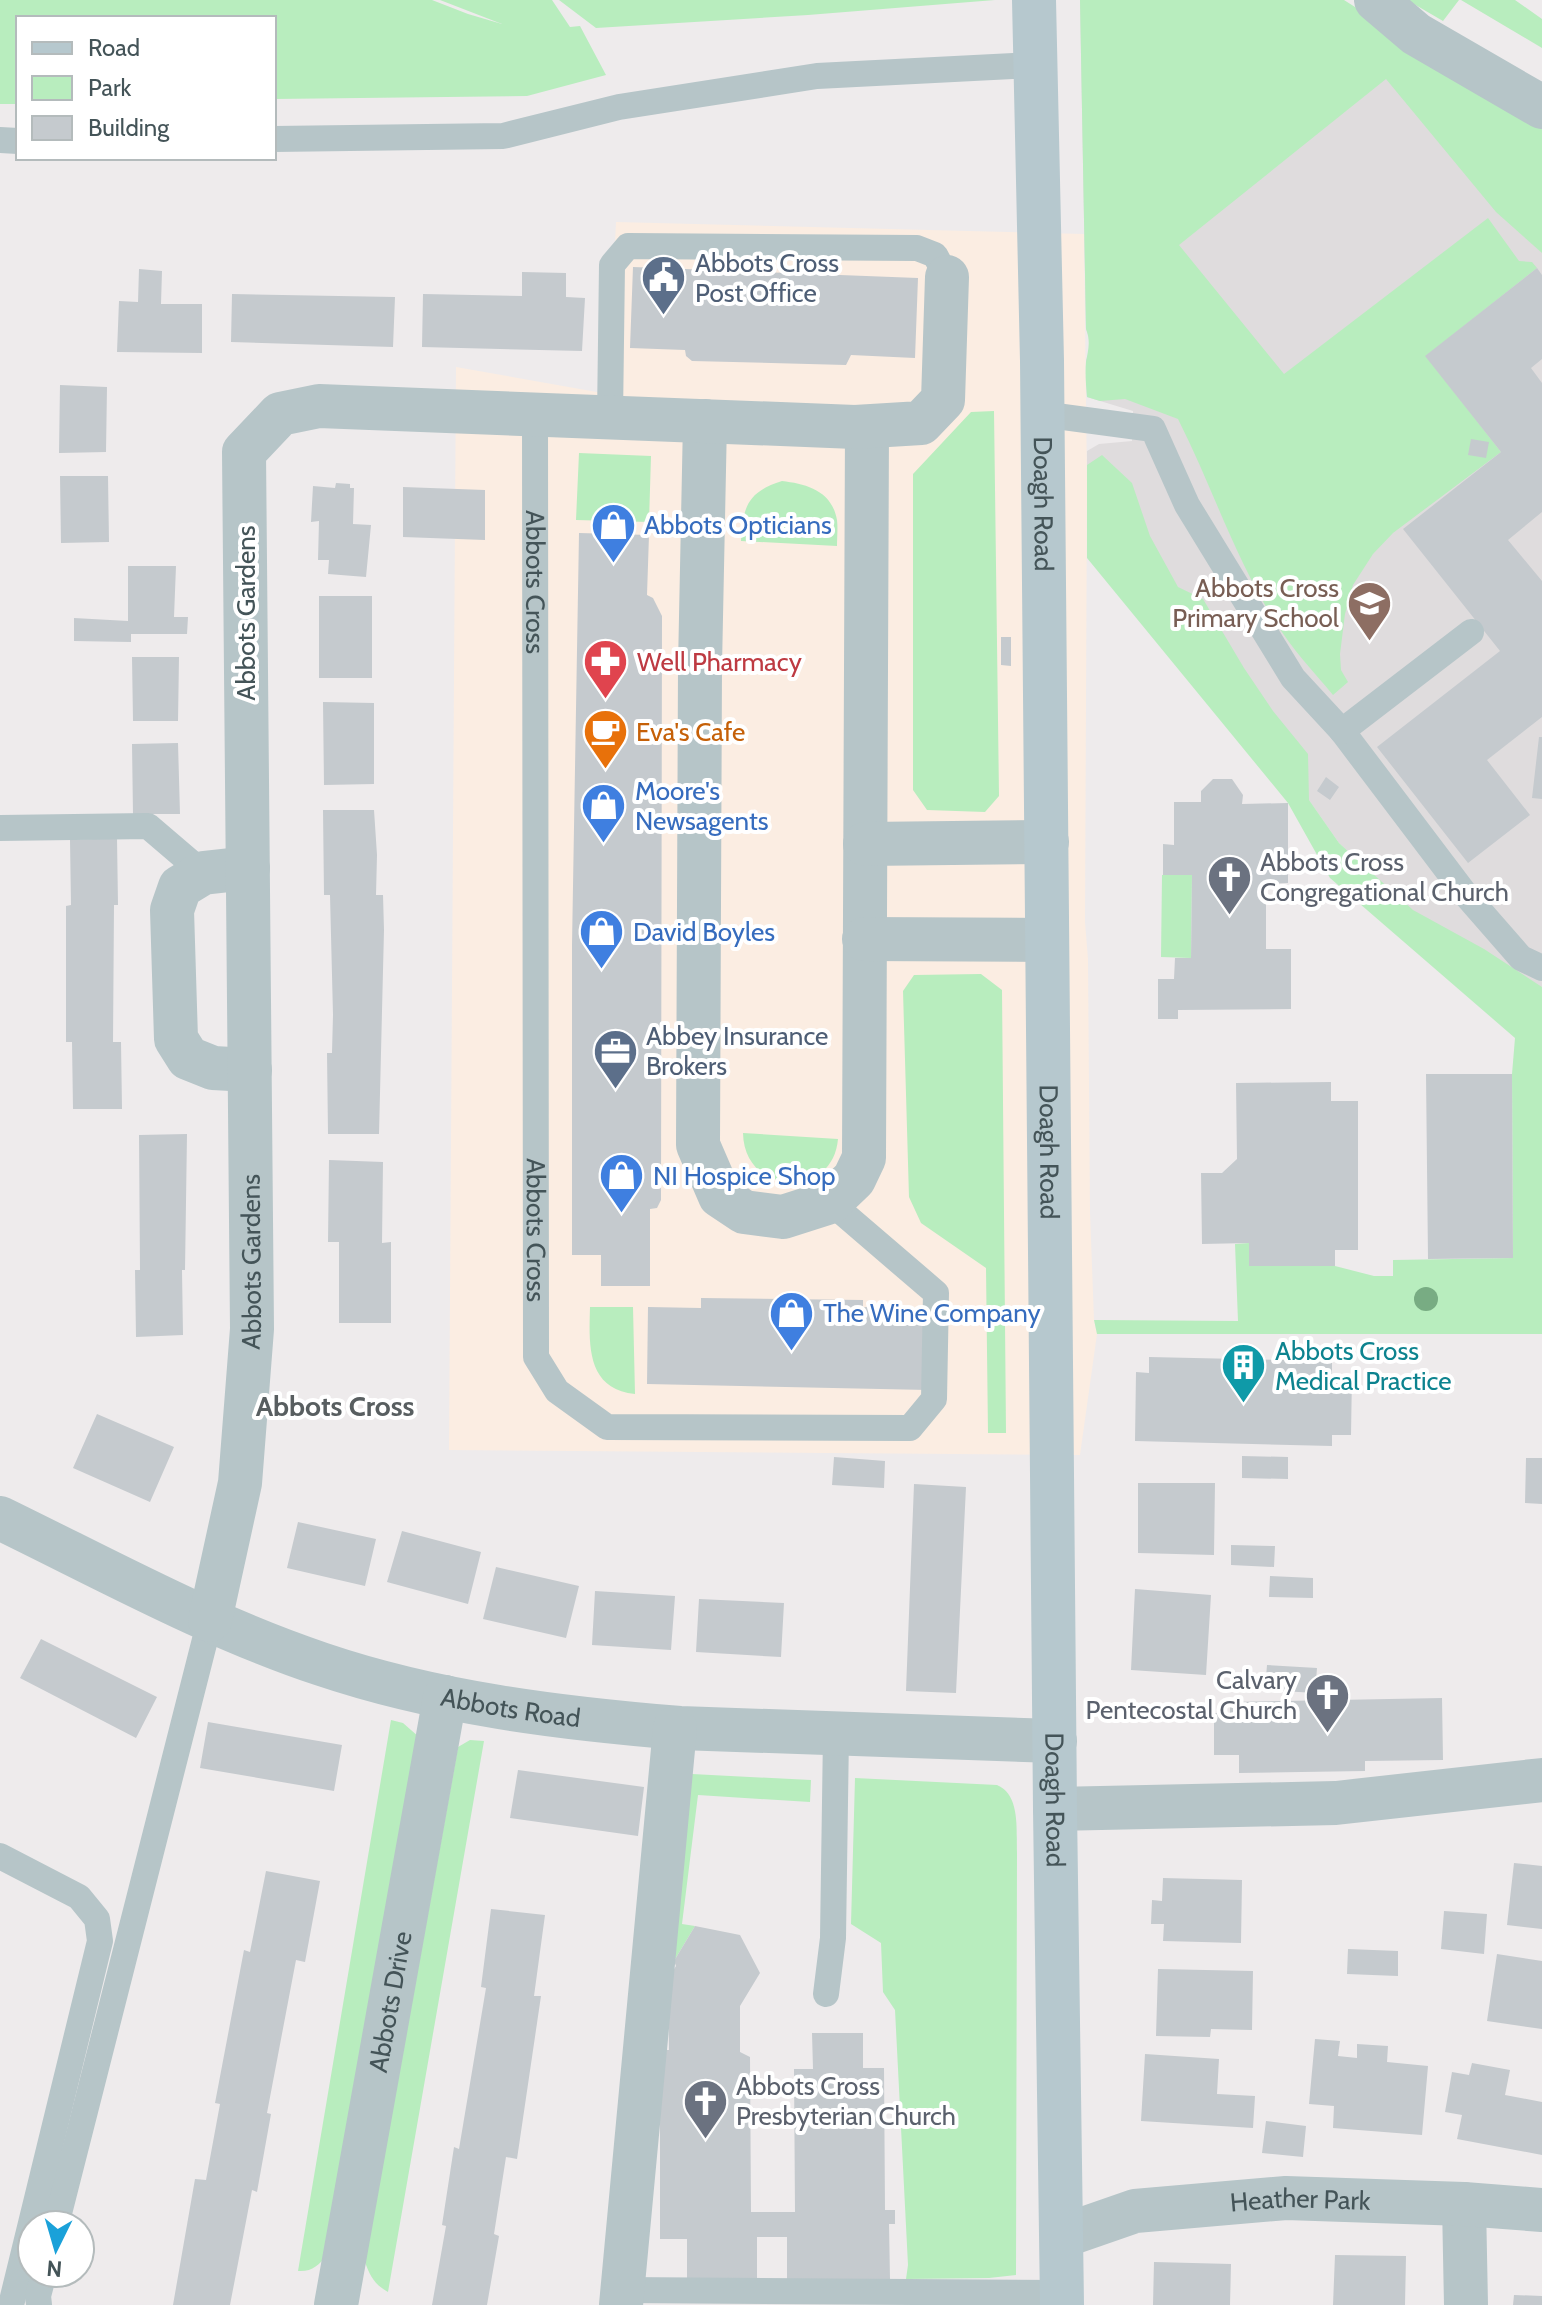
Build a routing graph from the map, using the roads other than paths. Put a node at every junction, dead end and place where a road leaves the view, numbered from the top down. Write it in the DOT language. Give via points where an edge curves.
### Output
graph roads {
  1 [pos="1034,0"];
  2 [pos="1376,0"];
  3 [pos="1035,65"];
  4 [pos="1542,107"];
  5 [pos="276,139"];
  6 [pos="947,277"];
  7 [pos="535,414"];
  8 [pos="1041,414"];
  9 [pos="610,417"];
  10 [pos="705,421"];
  11 [pos="867,427"];
  12 [pos="1471,632"];
  13 [pos="1342,731"];
  14 [pos="0,828"];
  15 [pos="1047,842"];
  16 [pos="865,844"];
  17 [pos="248,868"];
  18 [pos="203,873"];
  19 [pos="864,939"];
  20 [pos="1046,940"];
  21 [pos="1542,968"];
  22 [pos="250,1070"];
  23 [pos="830,1202"];
  24 [pos="0,1518"];
  25 [pos="210,1620"];
  26 [pos="445,1697"];
  27 [pos="675,1728"];
  28 [pos="836,1734"];
  29 [pos="1055,1741"];
  30 [pos="1542,1780"];
  31 [pos="1055,1809"];
  32 [pos="0,1856"];
  33 [pos="826,1994"];
  34 [pos="1464,2204"];
  35 [pos="60,2209"];
  36 [pos="1542,2210"];
  37 [pos="1063,2236"];
  38 [pos="621,2298"];
  39 [pos="1062,2299"];
  40 [pos="11,2305"];
  41 [pos="336,2305"];
  42 [pos="1466,2305"];
  1 -- 3 [label="main road, Doagh Road"];
  2 -- 4 [label="street" via="1416,34"];
  3 -- 5 [label="lane" via="817,76 619,107 503,136"];
  3 -- 8 [label="main road, Doagh Road"];
  6 -- 9 [label="lane" via="935,255 917,248 628,246 612,265"];
  6 -- 11 [label="street, Abbots Gardens" via="943,400 921,423"];
  7 -- 9 [label="street, Abbots Gardens"];
  7 -- 17 [label="street, Abbots Gardens" via="319,406 280,414 244,452"];
  7 -- 23 [label="lane, Abbots Cross" via="536,1357 557,1391 607,1427 910,1428 934,1399 936,1293"];
  8 -- 13 [label="lane" via="1153,429 1187,505 1293,678"];
  8 -- 15 [label="main road, Doagh Road"];
  9 -- 10 [label="street, Abbots Gardens"];
  10 -- 11 [label="street, Abbots Gardens"];
  10 -- 23 [label="street" via="698,1145 720,1196 744,1212 783,1217"];
  11 -- 16 [label="street"];
  12 -- 13 [label="lane"];
  13 -- 21 [label="lane" via="1466,895 1521,958"];
  14 -- 18 [label="lane" via="148,826"];
  15 -- 16 [label="street"];
  15 -- 20 [label="main road, Doagh Road"];
  16 -- 19 [label="street"];
  17 -- 18 [label="street"];
  17 -- 22 [label="street, Abbots Gardens"];
  18 -- 22 [label="street" via="180,887 172,910 176,1039 188,1058 213,1068"];
  19 -- 20 [label="street"];
  19 -- 23 [label="street" via="864,1158 854,1179"];
  20 -- 29 [label="main road, Doagh Road"];
  22 -- 25 [label="street, Abbots Gardens" via="252,1329 240,1483"];
  24 -- 25 [label="street, Abbots Road"];
  25 -- 26 [label="street, Abbots Road" via="319,1664"];
  25 -- 35 [label="lane"];
  26 -- 27 [label="street, Abbots Road"];
  26 -- 41 [label="street, Abbots Drive"];
  27 -- 28 [label="street, Abbots Road"];
  27 -- 38 [label="street"];
  28 -- 29 [label="street, Abbots Road"];
  28 -- 33 [label="lane" via="833,1938"];
  29 -- 31 [label="main road, Doagh Road"];
  30 -- 31 [label="street" via="1336,1803"];
  31 -- 37 [label="main road, Doagh Road"];
  32 -- 40 [label="lane" via="79,1897 97,1919 100,1941"];
  34 -- 36 [label="street, Heather Park"];
  34 -- 37 [label="street, Heather Park" via="1271,2199 1135,2211"];
  34 -- 42 [label="street"];
  37 -- 39 [label="main road, Doagh Road"];
  38 -- 39 [label="lane"];
}
